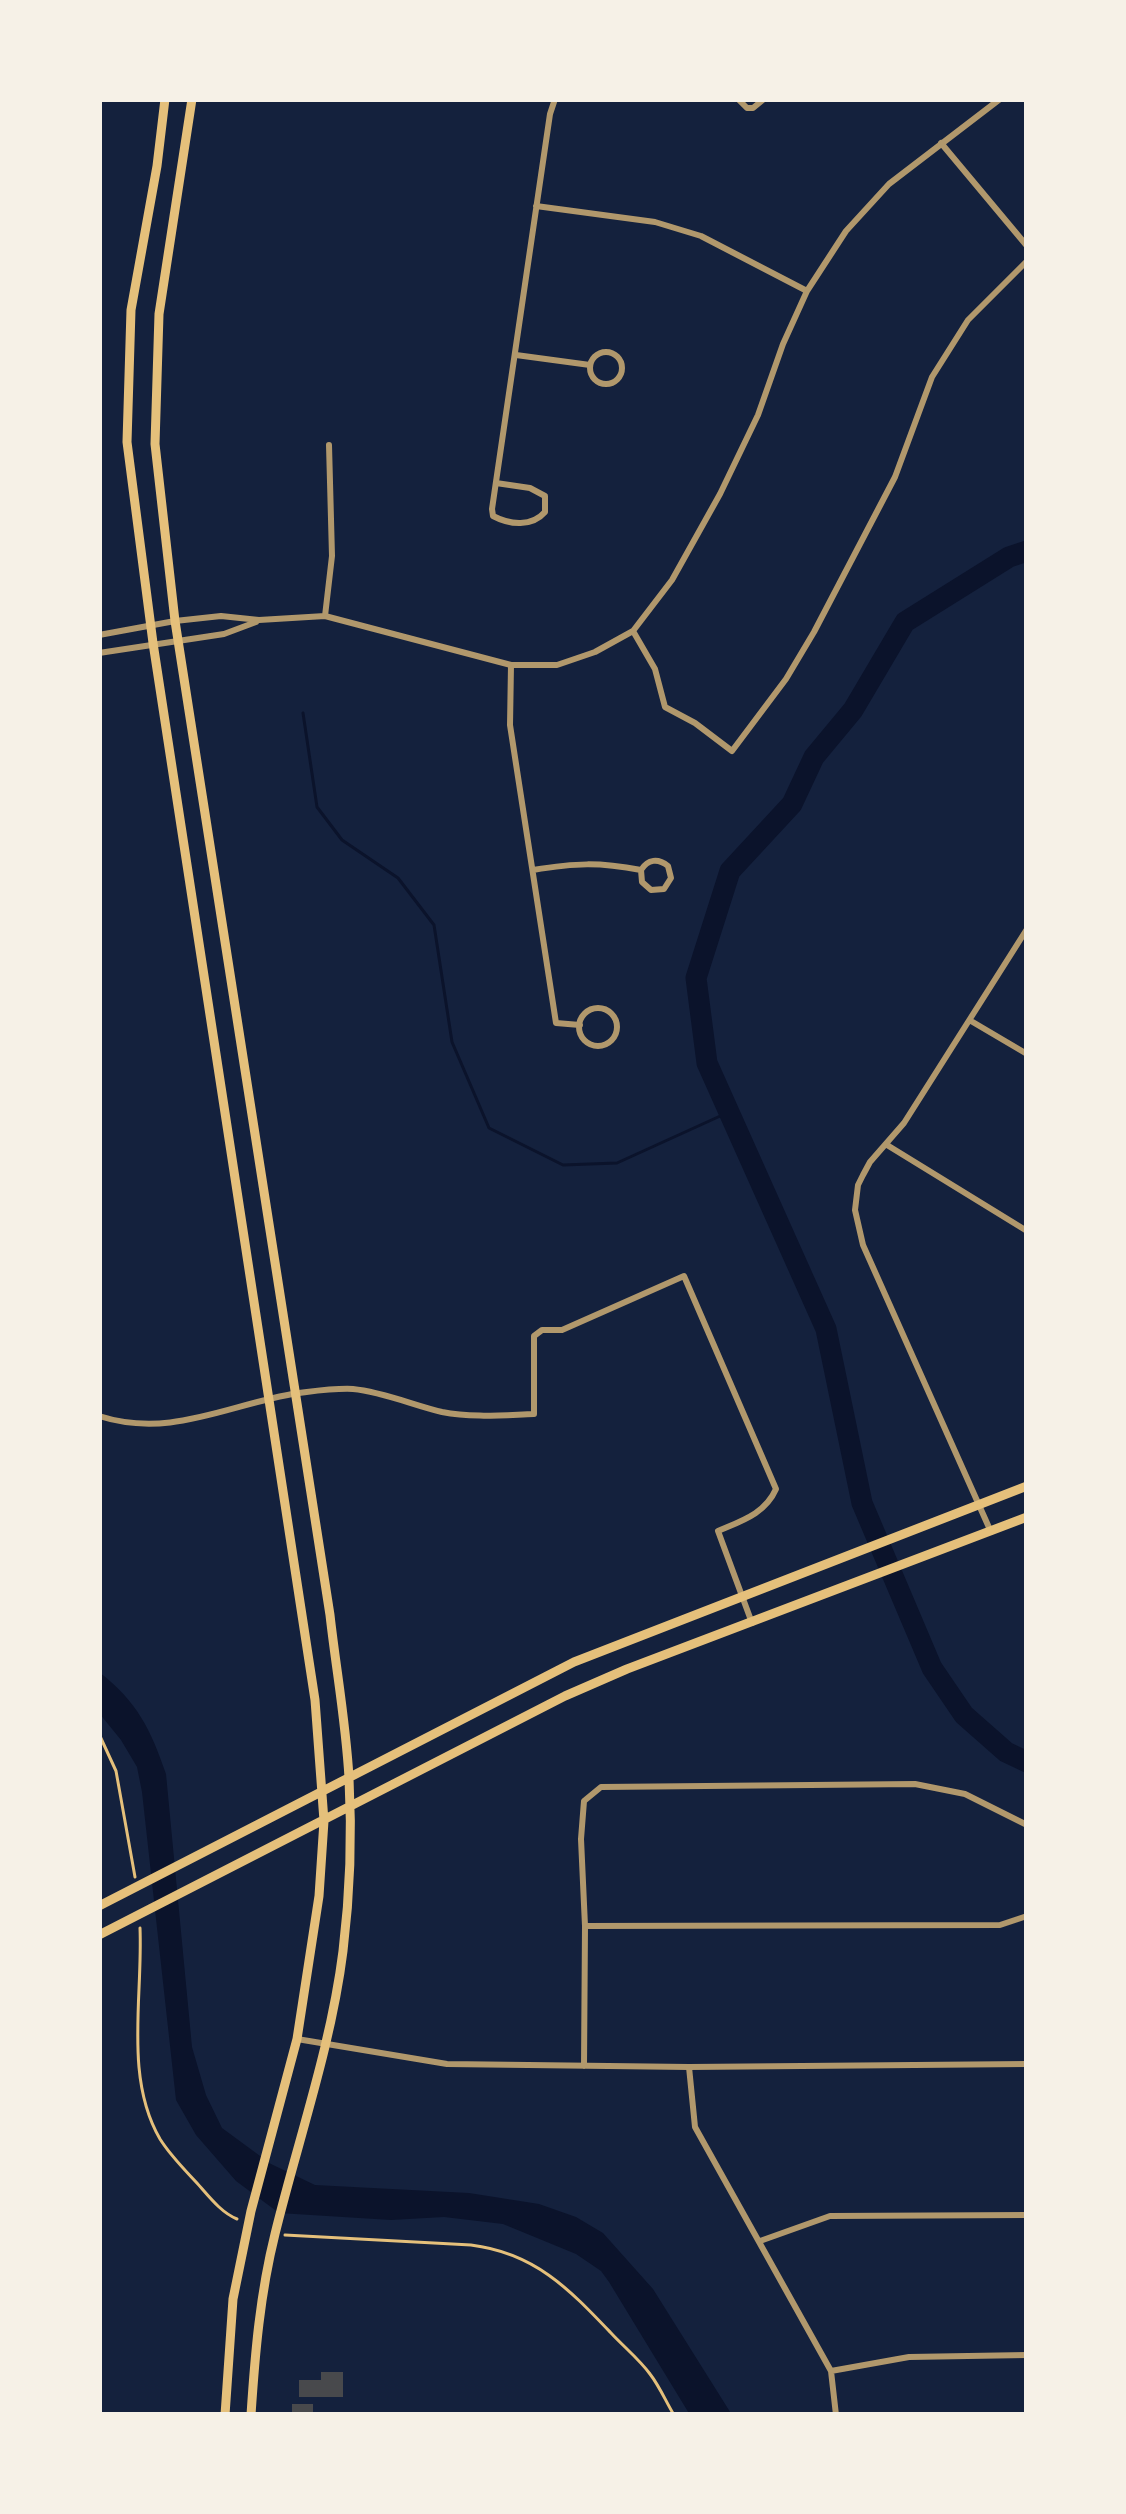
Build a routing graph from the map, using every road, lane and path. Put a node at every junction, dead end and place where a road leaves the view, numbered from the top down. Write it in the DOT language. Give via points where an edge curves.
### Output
graph roads {
  1 [pos="165,99"];
  2 [pos="192,99"];
  3 [pos="555,99"];
  4 [pos="738,99"];
  5 [pos="764,99"];
  6 [pos="1000,99"];
  7 [pos="940,142"];
  8 [pos="536,206"];
  9 [pos="1027,246"];
  10 [pos="1027,261"];
  11 [pos="807,291"];
  12 [pos="131,310"];
  13 [pos="159,314"];
  14 [pos="516,355"];
  15 [pos="590,365"];
  16 [pos="127,442"];
  17 [pos="155,444"];
  18 [pos="329,445"];
  19 [pos="496,483"];
  20 [pos="325,616"];
  21 [pos="260,620"];
  22 [pos="176,621"];
  23 [pos="150,626"];
  24 [pos="633,631"];
  25 [pos="99,635"];
  26 [pos="178,639"];
  27 [pos="153,643"];
  28 [pos="99,653"];
  29 [pos="512,665"];
  30 [pos="202,794"];
  31 [pos="176,798"];
  32 [pos="532,870"];
  33 [pos="641,870"];
  34 [pos="1027,929"];
  35 [pos="228,957"];
  36 [pos="202,961"];
  37 [pos="971,1021"];
  38 [pos="580,1025"];
  39 [pos="1027,1054"];
  40 [pos="886,1145"];
  41 [pos="263,1176"];
  42 [pos="235,1180"];
  43 [pos="1027,1231"];
  44 [pos="296,1394"];
  45 [pos="268,1401"];
  46 [pos="99,1416"];
  47 [pos="1027,1486"];
  48 [pos="980,1504"];
  49 [pos="1027,1517"];
  50 [pos="991,1532"];
  51 [pos="319,1548"];
  52 [pos="292,1556"];
  53 [pos="742,1596"];
  54 [pos="752,1623"];
  55 [pos="495,1704"];
  56 [pos="509,1725"];
  57 [pos="99,1734"];
  58 [pos="349,1778"];
  59 [pos="322,1792"];
  60 [pos="349,1808"];
  61 [pos="324,1821"];
  62 [pos="1027,1825"];
  63 [pos="136,1893"];
  64 [pos="99,1906"];
  65 [pos="138,1913"];
  66 [pos="1027,1916"];
  67 [pos="585,1926"];
  68 [pos="99,1935"];
  69 [pos="298,2039"];
  70 [pos="326,2043"];
  71 [pos="1027,2065"];
  72 [pos="584,2066"];
  73 [pos="689,2067"];
  74 [pos="1027,2215"];
  75 [pos="241,2221"];
  76 [pos="282,2235"];
  77 [pos="760,2241"];
  78 [pos="1027,2355"];
  79 [pos="831,2371"];
  80 [pos="225,2415"];
  81 [pos="251,2415"];
  82 [pos="674,2415"];
  83 [pos="836,2415"];
  1 -- 12 [label="main road"];
  2 -- 13 [label="main road"];
  3 -- 8 [label="street"];
  4 -- 5 [label="street" via="747,108"];
  6 -- 7 [label="street"];
  7 -- 9 [label="street"];
  7 -- 11 [label="street" via="846,232"];
  8 -- 11 [label="street" via="701,236"];
  8 -- 14 [label="street"];
  10 -- 24 [label="street" via="968,320 932,377 895,477 814,632 733,751 665,707"];
  11 -- 24 [label="street" via="720,494"];
  12 -- 13 [label="main road"];
  12 -- 16 [label="main road"];
  13 -- 17 [label="main road"];
  14 -- 15 [label="street"];
  14 -- 19 [label="street"];
  15 -- 15 [label="street" via="605,384 622,366 611,352"];
  16 -- 17 [label="main road"];
  16 -- 23 [label="main road"];
  17 -- 22 [label="main road"];
  18 -- 20 [label="street"];
  19 -- 19 [label="street" via="494,516 523,523 545,512 538,490"];
  20 -- 21 [label="street"];
  20 -- 29 [label="street"];
  21 -- 22 [label="street"];
  21 -- 26 [label="street"];
  22 -- 23 [label="street"];
  22 -- 26 [label="main road"];
  23 -- 25 [label="street"];
  23 -- 27 [label="main road"];
  24 -- 29 [label="street" via="557,664"];
  26 -- 27 [label="street"];
  26 -- 30 [label="main road"];
  27 -- 28 [label="street"];
  27 -- 31 [label="main road"];
  29 -- 32 [label="street" via="510,725"];
  30 -- 31 [label="main road"];
  30 -- 35 [label="main road"];
  31 -- 36 [label="main road"];
  32 -- 33 [label="street" via="599,862"];
  32 -- 38 [label="street" via="556,1023"];
  33 -- 33 [label="street" via="646,888 668,884 663,862"];
  34 -- 37 [label="street"];
  35 -- 36 [label="main road"];
  35 -- 41 [label="main road"];
  36 -- 42 [label="main road"];
  37 -- 39 [label="street"];
  37 -- 40 [label="street"];
  38 -- 38 [label="street" via="602,1009 616,1020 617,1033 604,1046 592,1045"];
  40 -- 43 [label="street"];
  40 -- 48 [label="street" via="858,1185 857,1226"];
  41 -- 42 [label="main road"];
  41 -- 44 [label="main road"];
  42 -- 45 [label="main road"];
  44 -- 45 [label="street"];
  44 -- 51 [label="main road"];
  44 -- 53 [label="street" via="350,1389 446,1413 534,1414 534,1336 684,1276 776,1489 754,1515 718,1531"];
  45 -- 46 [label="street" via="196,1420"];
  45 -- 52 [label="main road"];
  47 -- 48 [label="main road"];
  48 -- 50 [label="street"];
  48 -- 53 [label="main road"];
  49 -- 50 [label="main road"];
  50 -- 54 [label="main road"];
  51 -- 52 [label="main road"];
  51 -- 58 [label="main road"];
  52 -- 59 [label="main road"];
  53 -- 54 [label="street"];
  53 -- 55 [label="main road" via="617,1643"];
  54 -- 56 [label="main road"];
  55 -- 56 [label="main road"];
  55 -- 58 [label="main road"];
  56 -- 60 [label="main road"];
  57 -- 63 [label="path" via="116,1771"];
  58 -- 59 [label="main road"];
  58 -- 60 [label="main road"];
  59 -- 61 [label="main road"];
  59 -- 64 [label="main road"];
  60 -- 61 [label="main road"];
  60 -- 70 [label="main road" via="349,1888"];
  61 -- 68 [label="main road"];
  61 -- 69 [label="main road"];
  62 -- 67 [label="street" via="965,1794 915,1784 601,1787 584,1801"];
  65 -- 75 [label="path" via="146,2106 168,2151"];
  66 -- 67 [label="street" via="1000,1925"];
  67 -- 72 [label="street"];
  69 -- 70 [label="street"];
  69 -- 80 [label="main road" via="233,2299"];
  70 -- 72 [label="street" via="447,2064"];
  70 -- 81 [label="main road" via="279,2220"];
  71 -- 73 [label="street"];
  72 -- 73 [label="street"];
  73 -- 77 [label="street" via="695,2127"];
  74 -- 77 [label="street" via="830,2216"];
  76 -- 82 [label="path" via="471,2245 532,2263 569,2289 651,2374"];
  77 -- 79 [label="street"];
  78 -- 79 [label="street" via="909,2357"];
  79 -- 83 [label="street"];
}
